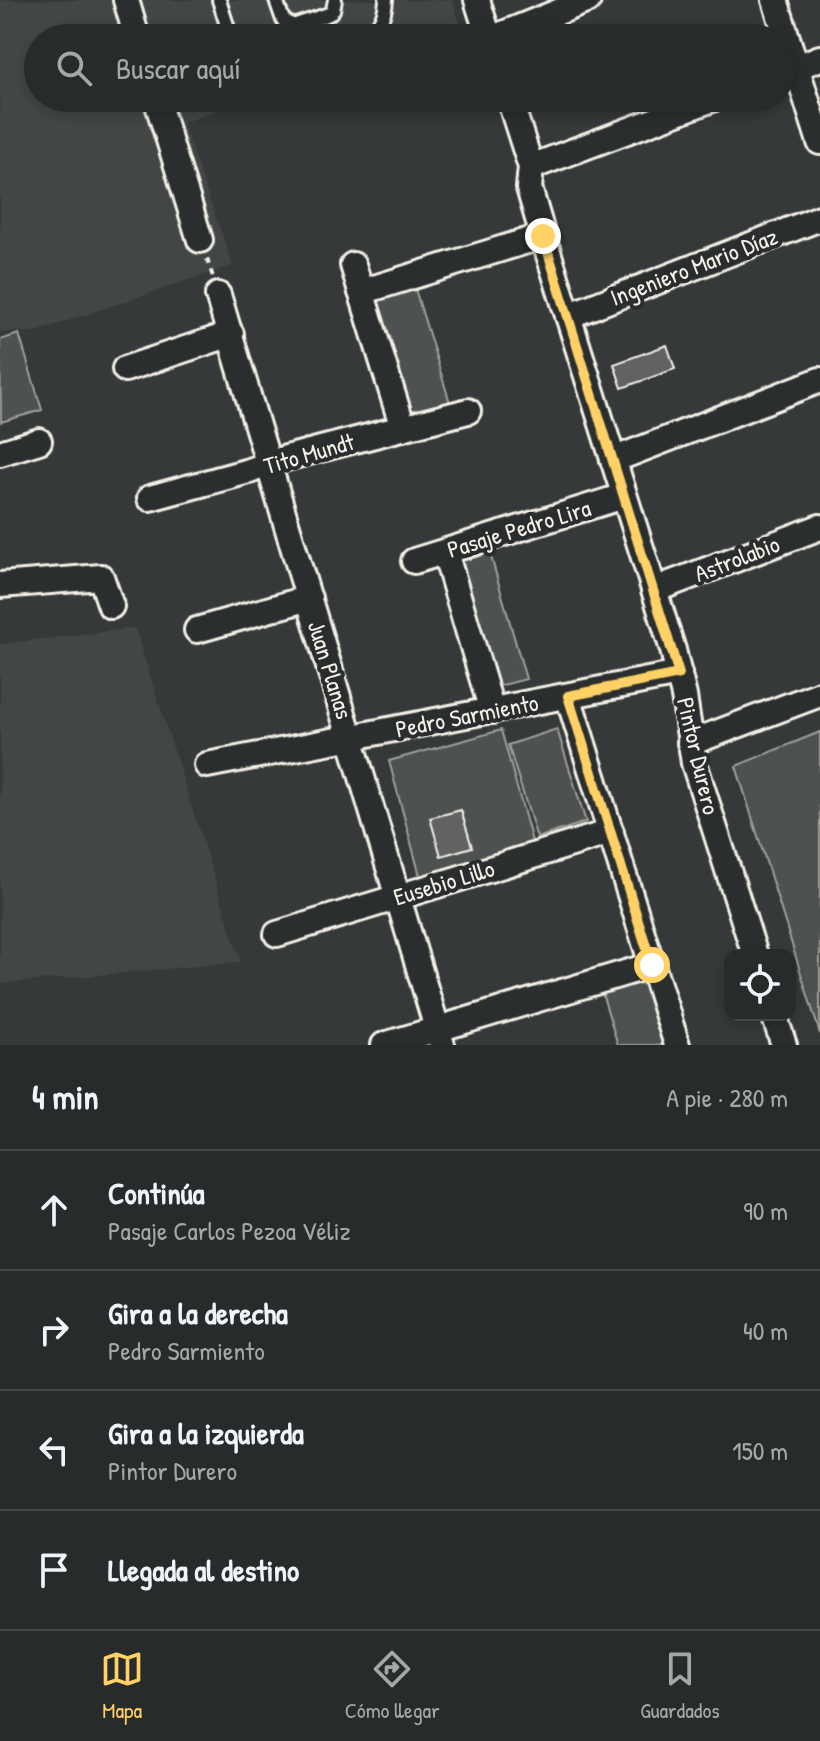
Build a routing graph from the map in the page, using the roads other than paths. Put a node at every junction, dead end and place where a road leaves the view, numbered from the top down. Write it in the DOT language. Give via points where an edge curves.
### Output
graph roads {
  1 [pos="126,0"];
  2 [pos="219,0"];
  3 [pos="276,0"];
  4 [pos="335,0"];
  5 [pos="386,0"];
  6 [pos="477,0"];
  7 [pos="588,0"];
  8 [pos="775,0"];
  9 [pos="133,24"];
  10 [pos="227,24"];
  11 [pos="290,24"];
  12 [pos="299,24"];
  13 [pos="378,24"];
  14 [pos="486,24"];
  15 [pos="527,24"];
  16 [pos="780,24"];
  17 [pos="820,58"];
  18 [pos="796,67"];
  19 [pos="796,86"];
  20 [pos="160,112"];
  21 [pos="513,112"];
  22 [pos="678,112"];
  23 [pos="820,142"];
  24 [pos="531,167"];
  25 [pos="820,218"];
  26 [pos="200,240"];
  27 [pos="533,240"];
  28 [pos="353,265"];
  29 [pos="361,292"];
  30 [pos="218,295"];
  31 [pos="568,316"];
  32 [pos="231,334"];
  33 [pos="125,369"];
  34 [pos="820,380"];
  35 [pos="468,411"];
  36 [pos="403,428"];
  37 [pos="39,441"];
  38 [pos="0,453"];
  39 [pos="613,460"];
  40 [pos="269,464"];
  41 [pos="624,496"];
  42 [pos="150,498"];
  43 [pos="820,527"];
  44 [pos="445,552"];
  45 [pos="414,561"];
  46 [pos="0,585"];
  47 [pos="654,590"];
  48 [pos="309,598"];
  49 [pos="111,606"];
  50 [pos="197,630"];
  51 [pos="679,674"];
  52 [pos="820,694"];
  53 [pos="568,696"];
  54 [pos="492,711"];
  55 [pos="351,738"];
  56 [pos="690,743"];
  57 [pos="207,765"];
  58 [pos="611,832"];
  59 [pos="398,897"];
  60 [pos="277,934"];
  61 [pos="753,949"];
  62 [pos="652,965"];
  63 [pos="776,1021"];
  64 [pos="440,1037"];
  65 [pos="384,1045"];
  66 [pos="677,1045"];
  67 [pos="784,1045"];
  1 -- 9 [label="street"];
  2 -- 10 [label="lane"];
  3 -- 11 [label="lane"];
  4 -- 12 [label="lane" via="329,14"];
  5 -- 13 [label="lane"];
  6 -- 14 [label="street"];
  7 -- 15 [label="street"];
  8 -- 16 [label="street"];
  17 -- 18 [label="street"];
  19 -- 23 [label="street"];
  20 -- 26 [label="street"];
  21 -- 24 [label="street, Pintor Durero"];
  22 -- 24 [label="street"];
  24 -- 27 [label="street, Pintor Durero"];
  25 -- 31 [label="street, Ingeniero Mario Díaz"];
  27 -- 29 [label="street"];
  27 -- 31 [label="street, Pintor Durero"];
  28 -- 29 [label="street"];
  29 -- 36 [label="street"];
  30 -- 32 [label="street, Juan Planas"];
  31 -- 39 [label="street, Pintor Durero"];
  32 -- 33 [label="street"];
  32 -- 40 [label="street, Juan Planas"];
  34 -- 39 [label="street"];
  35 -- 36 [label="street, Tito Mundt"];
  36 -- 40 [label="street, Tito Mundt"];
  37 -- 38 [label="street"];
  39 -- 41 [label="street, Pintor Durero"];
  40 -- 42 [label="street, Tito Mundt"];
  40 -- 48 [label="street, Juan Planas"];
  41 -- 44 [label="street, Pasaje Pedro Lira"];
  41 -- 47 [label="street, Pintor Durero"];
  43 -- 47 [label="street, Astrolabio"];
  44 -- 45 [label="street, Pasaje Pedro Lira"];
  44 -- 54 [label="street"];
  46 -- 49 [label="street" via="101,577"];
  47 -- 51 [label="street, Pintor Durero"];
  48 -- 50 [label="street"];
  48 -- 55 [label="street, Juan Planas"];
  51 -- 53 [label="street, Pedro Sarmiento"];
  51 -- 56 [label="street, Pintor Durero"];
  52 -- 56 [label="street"];
  53 -- 54 [label="street, Pedro Sarmiento"];
  53 -- 58 [label="street"];
  54 -- 55 [label="street, Pedro Sarmiento"];
  55 -- 57 [label="street, Pedro Sarmiento"];
  55 -- 59 [label="street, Juan Planas"];
  56 -- 61 [label="street, Pintor Durero"];
  58 -- 59 [label="street, Eusebio Lillo"];
  58 -- 62 [label="street"];
  59 -- 60 [label="street, Eusebio Lillo"];
  59 -- 64 [label="street, Juan Planas"];
  62 -- 64 [label="street"];
  62 -- 66 [label="street"];
  63 -- 67 [label="street"];
  64 -- 65 [label="street"];
}
